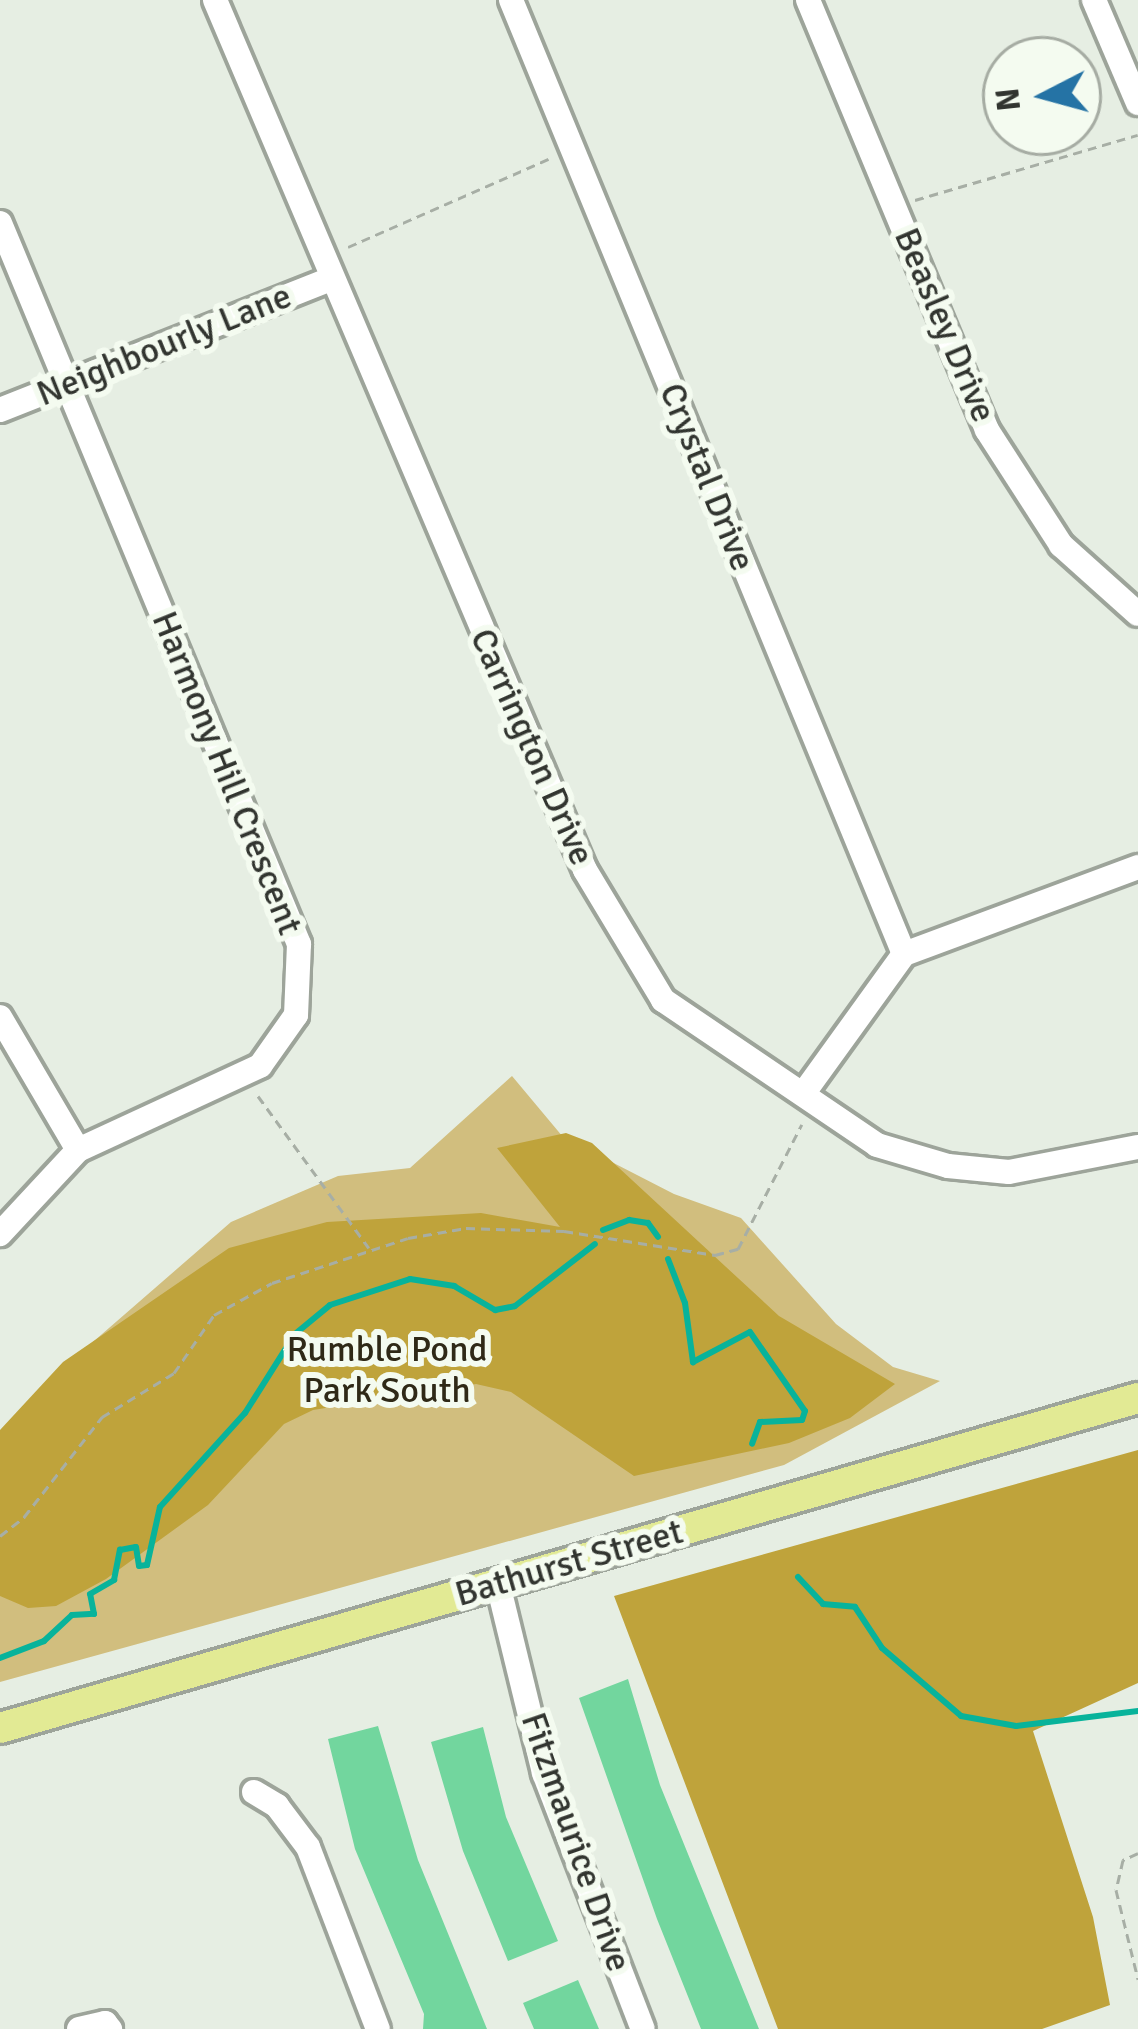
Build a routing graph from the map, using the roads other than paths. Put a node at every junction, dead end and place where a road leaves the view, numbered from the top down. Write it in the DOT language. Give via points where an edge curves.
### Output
graph roads {
  1 [pos="214,0"];
  2 [pos="511,0"];
  3 [pos="808,0"];
  4 [pos="1094,0"];
  5 [pos="1137,97"];
  6 [pos="0,223"];
  7 [pos="325,269"];
  8 [pos="70,385"];
  9 [pos="0,410"];
  10 [pos="1138,614"];
  11 [pos="1138,867"];
  12 [pos="904,954"];
  13 [pos="0,1017"];
  14 [pos="803,1094"];
  15 [pos="1138,1147"];
  16 [pos="78,1150"];
  17 [pos="0,1234"];
  18 [pos="1138,1399"];
  19 [pos="498,1584"];
  20 [pos="0,1728"];
  21 [pos="254,1792"];
  22 [pos="79,2029"];
  23 [pos="110,2029"];
  24 [pos="378,2029"];
  25 [pos="643,2029"];
  1 -- 7 [label="street, Carrington Drive"];
  2 -- 12 [label="street, Crystal Drive"];
  3 -- 10 [label="street, Beasley Drive" via="987,430 1061,545"];
  4 -- 5 [label="street"];
  6 -- 8 [label="street, Harmony Hill Crescent"];
  7 -- 8 [label="street, Neighbourly Lane"];
  7 -- 14 [label="street, Carrington Drive" via="585,870 632,952 663,1000"];
  8 -- 9 [label="street, Neighbourly Lane"];
  8 -- 16 [label="street, Harmony Hill Crescent" via="299,944 296,1016 246,1078"];
  11 -- 12 [label="street"];
  12 -- 14 [label="street"];
  13 -- 16 [label="street"];
  14 -- 15 [label="street, Carrington Drive" via="878,1145 948,1166 1009,1172"];
  16 -- 17 [label="street, Harmony Hill Crescent"];
  18 -- 19 [label="main road, Bathurst Street"];
  19 -- 20 [label="main road, Bathurst Street"];
  19 -- 25 [label="street, Fitzmaurice Drive" via="544,1773"];
  21 -- 24 [label="street" via="278,1806 308,1846"];
  22 -- 23 [label="street"];
}
